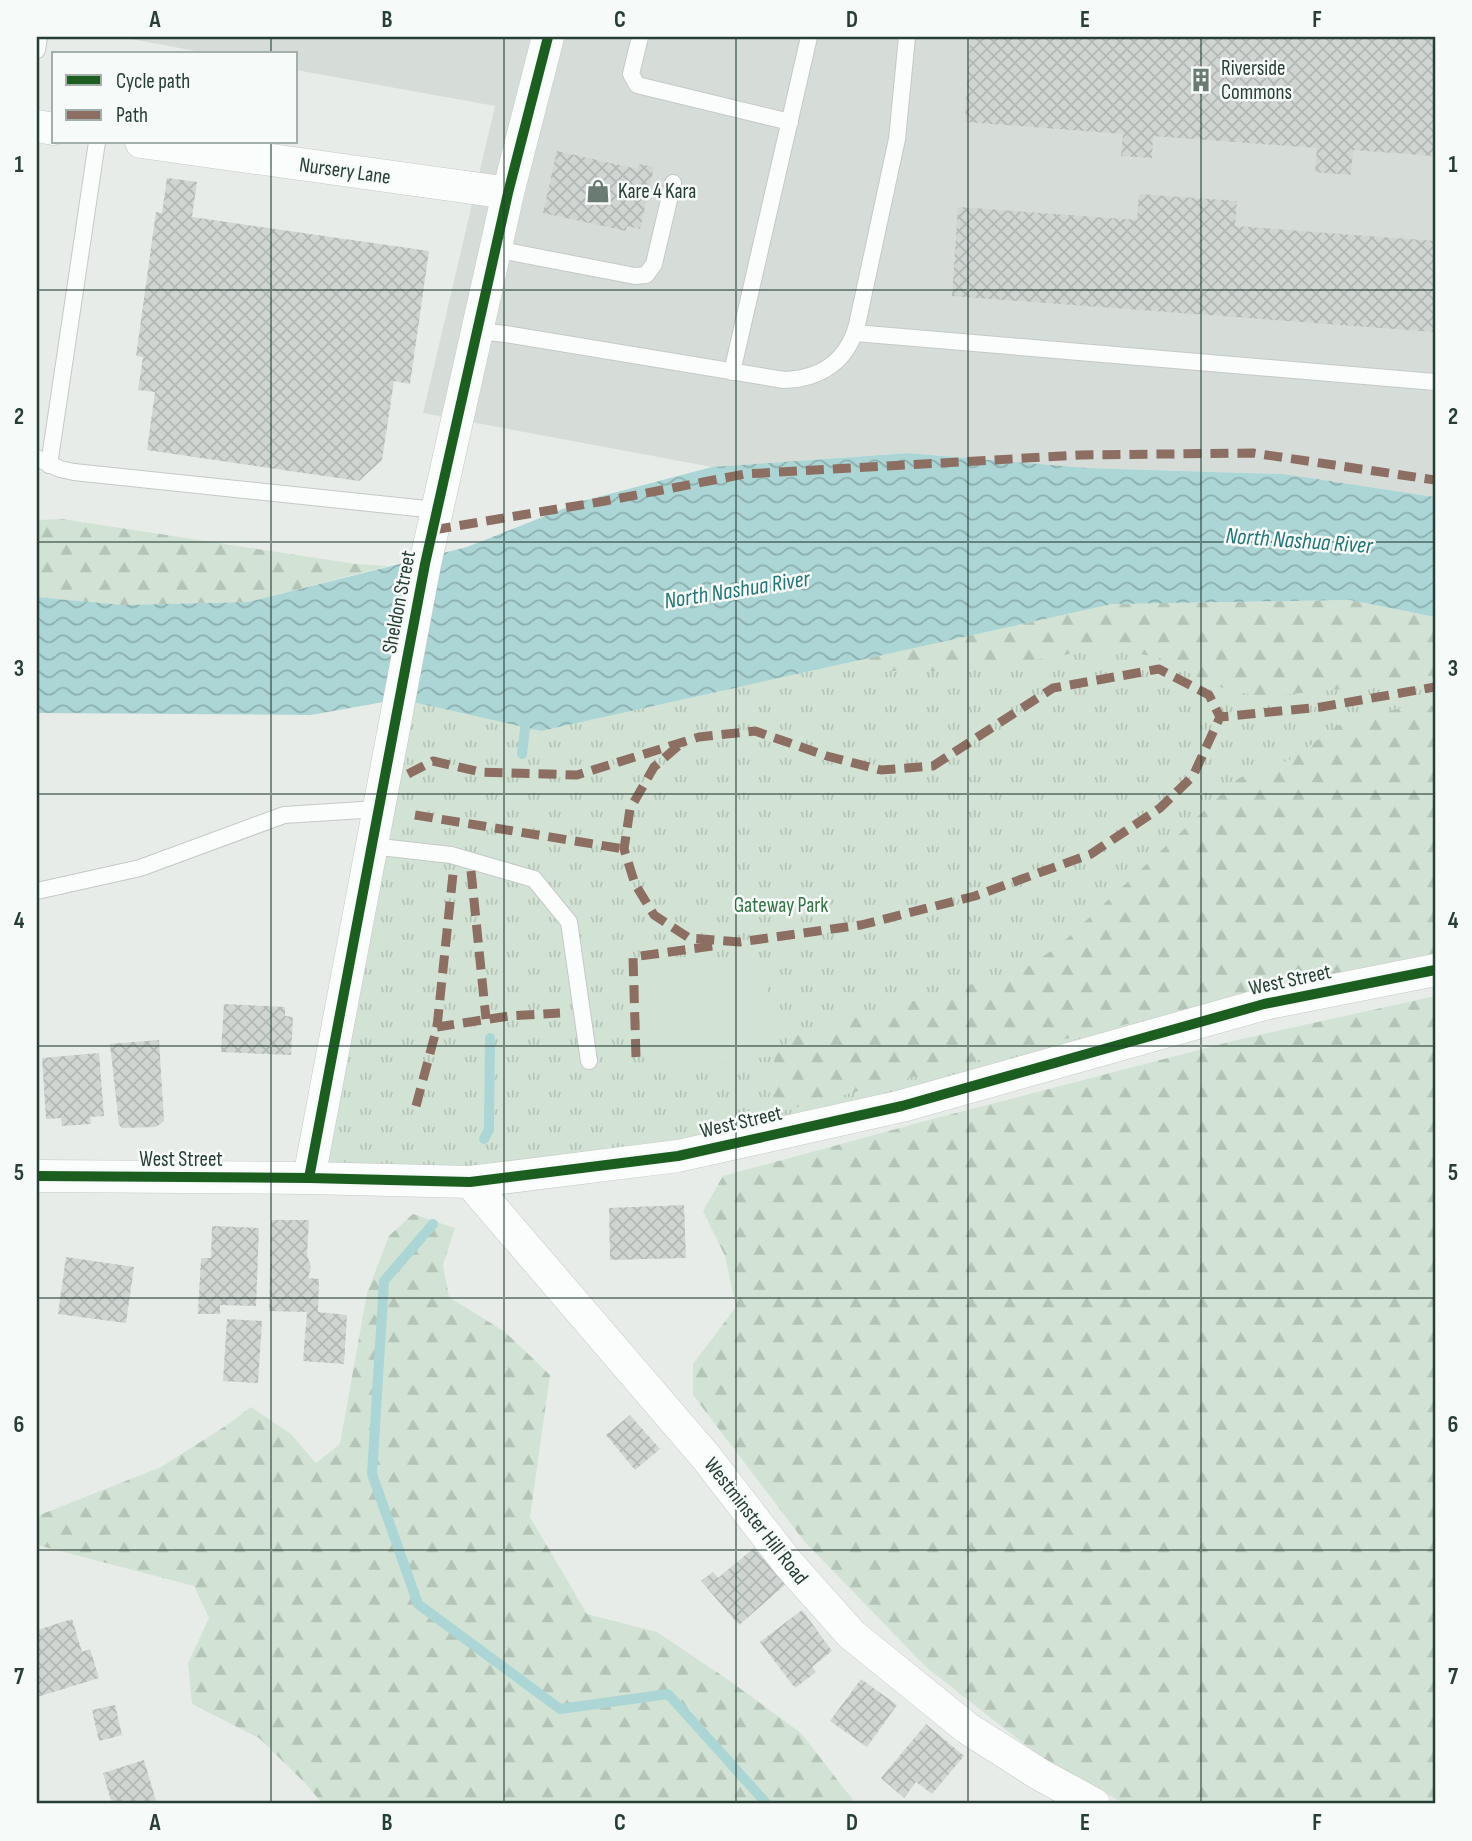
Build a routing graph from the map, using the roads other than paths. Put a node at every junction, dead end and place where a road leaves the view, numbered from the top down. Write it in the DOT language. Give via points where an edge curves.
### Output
graph roads {
  1 [pos="39,37"];
  2 [pos="548,37"];
  3 [pos="640,37"];
  4 [pos="809,37"];
  5 [pos="907,37"];
  6 [pos="37,50"];
  7 [pos="790,122"];
  8 [pos="97,144"];
  9 [pos="155,144"];
  10 [pos="673,183"];
  11 [pos="508,193"];
  12 [pos="495,249"];
  13 [pos="476,331"];
  14 [pos="855,333"];
  15 [pos="732,372"];
  16 [pos="1435,382"];
  17 [pos="43,462"];
  18 [pos="436,510"];
  19 [pos="377,809"];
  20 [pos="371,846"];
  21 [pos="37,891"];
  22 [pos="1435,970"];
  23 [pos="589,1061"];
  24 [pos="37,1176"];
  25 [pos="309,1178"];
  26 [pos="470,1182"];
  27 [pos="1094,1804"];
  1 -- 6 [label="lane"];
  2 -- 11 [label="street, Sheldon Street"];
  3 -- 7 [label="lane" via="631,74 637,85"];
  4 -- 7 [label="lane"];
  5 -- 14 [label="lane" via="897,139"];
  7 -- 15 [label="lane"];
  8 -- 17 [label="lane"];
  9 -- 11 [label="street, Nursery Lane"];
  10 -- 12 [label="lane" via="654,264 646,275"];
  11 -- 12 [label="street, Sheldon Street"];
  12 -- 13 [label="street, Sheldon Street"];
  13 -- 15 [label="lane"];
  13 -- 18 [label="street, Sheldon Street"];
  14 -- 15 [label="lane" via="841,357 803,380"];
  14 -- 16 [label="lane"];
  17 -- 18 [label="lane" via="74,472"];
  18 -- 19 [label="street, Sheldon Street"];
  19 -- 20 [label="street, Sheldon Street"];
  19 -- 21 [label="lane" via="284,815 140,868"];
  20 -- 23 [label="lane" via="451,855 534,879 569,922"];
  20 -- 25 [label="street, Sheldon Street"];
  22 -- 26 [label="street, West Street" via="1264,1004 902,1106 691,1153"];
  24 -- 25 [label="street, West Street"];
  25 -- 26 [label="street, West Street"];
  26 -- 27 [label="street, Westminster Hill Road" via="851,1634 967,1728"];
}
